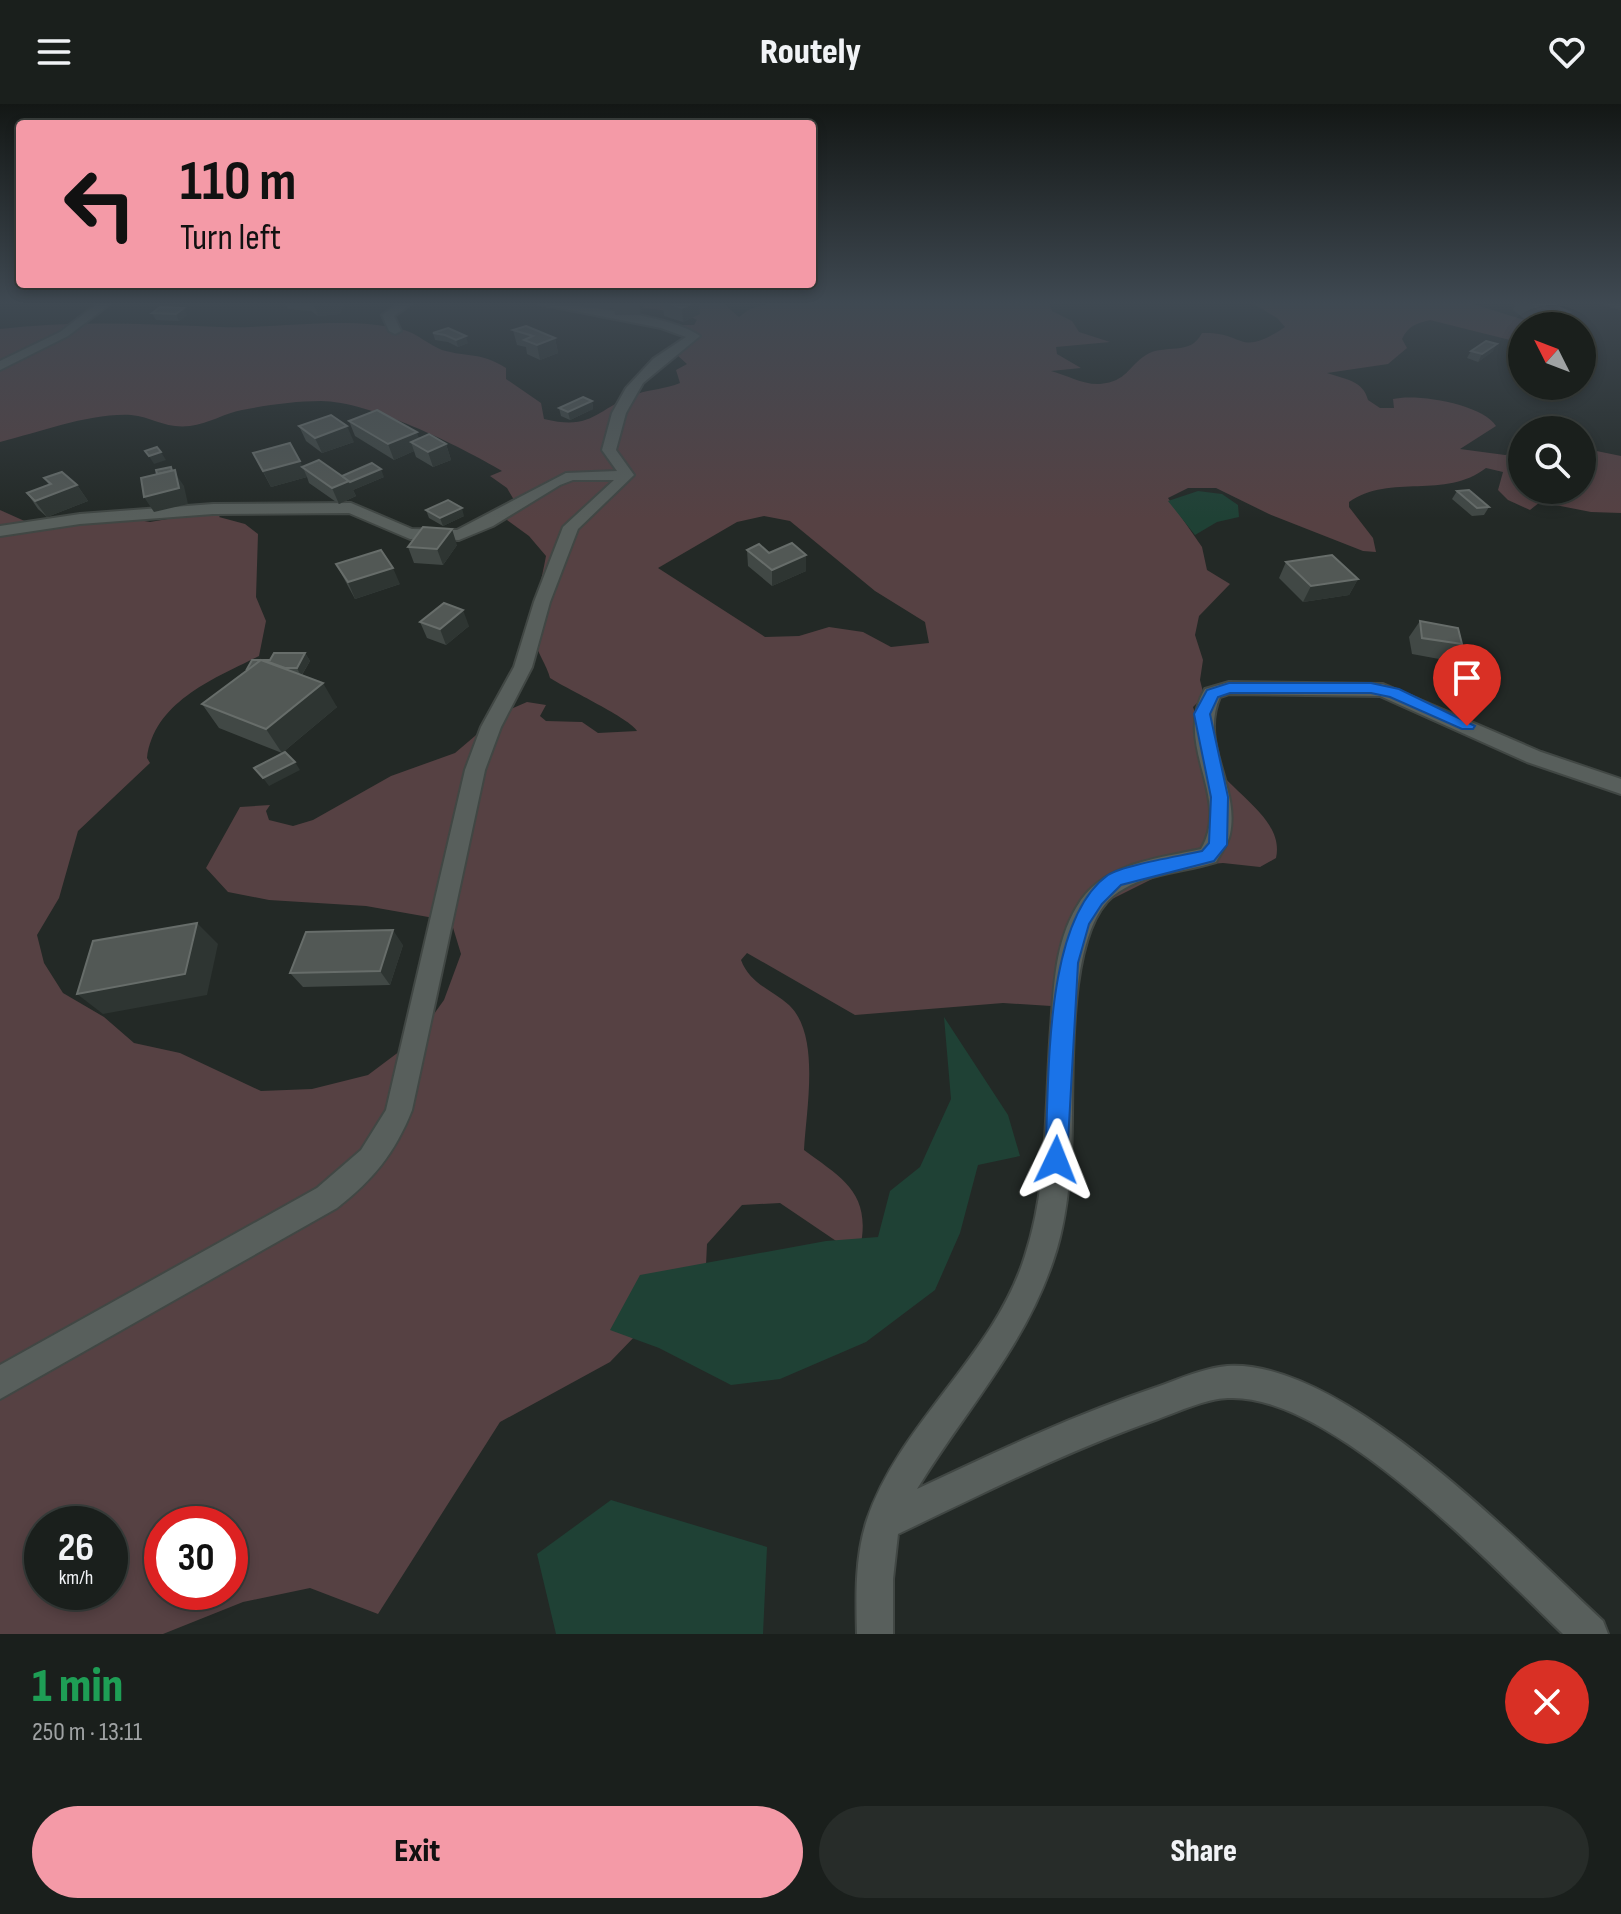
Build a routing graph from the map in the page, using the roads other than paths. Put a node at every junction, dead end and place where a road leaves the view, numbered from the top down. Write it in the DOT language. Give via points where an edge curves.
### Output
graph roads {
  1 [pos="643,375"];
  2 [pos="627,475"];
  3 [pos="0,531"];
  4 [pos="1621,787"];
  5 [pos="0,1383"];
  6 [pos="883,1523"];
  7 [pos="875,1634"];
  8 [pos="1590,1634"];
  1 -- 2 [label="street" via="613,425 609,450"];
  2 -- 3 [label="street" via="571,476 459,535 410,534 351,508 213,509"];
  2 -- 5 [label="street" via="571,527 523,667 475,770 388,1142 364,1170 327,1198"];
  4 -- 6 [label="street" via="1534,757 1383,690 1229,688 1212,693 1202,714 1220,797 1218,845 1208,856 1116,879 1080,922 1068,963 1046,1237 1020,1301 979,1373 909,1469"];
  6 -- 7 [label="street" via="874,1575"];
  6 -- 8 [label="street" via="1137,1409 1231,1382 1264,1384 1320,1407 1382,1446"];
}
